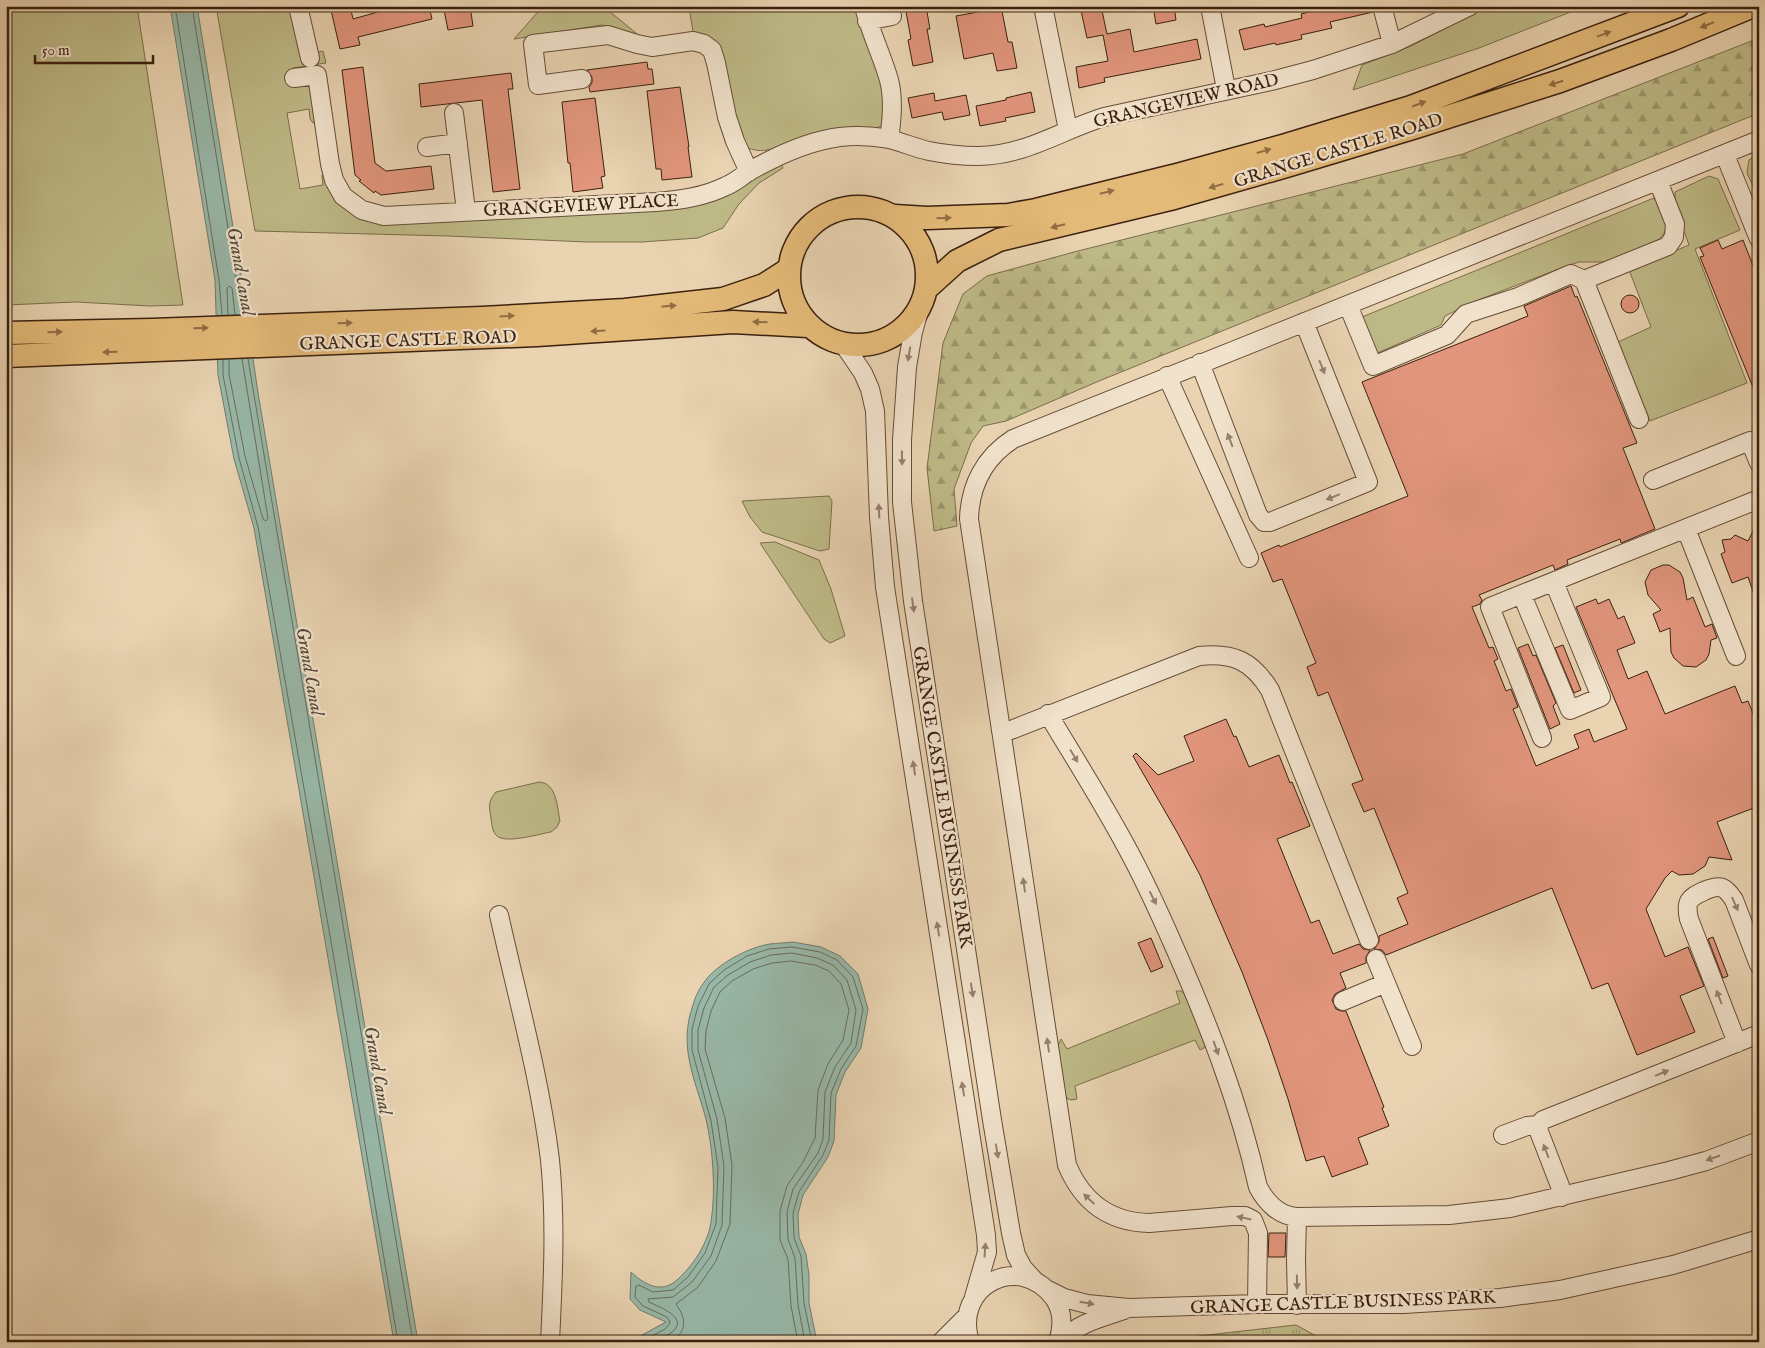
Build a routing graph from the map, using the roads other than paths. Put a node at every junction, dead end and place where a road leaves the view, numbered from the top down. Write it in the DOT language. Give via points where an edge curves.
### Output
graph roads {
  1 [pos="298,6"];
  2 [pos="1044,6"];
  3 [pos="1210,6"];
  4 [pos="1382,6"];
  5 [pos="1470,6"];
  6 [pos="1678,6"];
  7 [pos="1752,6"];
  8 [pos="865,14"];
  9 [pos="892,16"];
  10 [pos="1392,44"];
  11 [pos="310,58"];
  12 [pos="294,78"];
  13 [pos="582,79"];
  14 [pos="1226,89"];
  15 [pos="454,113"];
  16 [pos="1068,130"];
  17 [pos="889,139"];
  18 [pos="1759,140"];
  19 [pos="458,143"];
  20 [pos="426,147"];
  21 [pos="1725,155"];
  22 [pos="779,156"];
  23 [pos="749,172"];
  24 [pos="1658,181"];
  25 [pos="466,211"];
  26 [pos="895,216"];
  27 [pos="1759,239"];
  28 [pos="789,269"];
  29 [pos="1584,280"];
  30 [pos="923,298"];
  31 [pos="1348,305"];
  32 [pos="1304,322"];
  33 [pos="808,326"];
  34 [pos="6,333"];
  35 [pos="299,334"];
  36 [pos="155,340"];
  37 [pos="844,345"];
  38 [pos="6,356"];
  39 [pos="1200,363"];
  40 [pos="1168,376"];
  41 [pos="1639,419"];
  42 [pos="1759,463"];
  43 [pos="1653,480"];
  44 [pos="1759,499"];
  45 [pos="1686,529"];
  46 [pos="1249,558"];
  47 [pos="1554,582"];
  48 [pos="1522,595"];
  49 [pos="1736,656"];
  50 [pos="1048,714"];
  51 [pos="1001,731"];
  52 [pos="1542,738"];
  53 [pos="499,915"];
  54 [pos="1369,940"];
  55 [pos="1376,959"];
  56 [pos="1759,965"];
  57 [pos="1386,983"];
  58 [pos="1343,1002"];
  59 [pos="1759,1034"];
  60 [pos="1737,1043"];
  61 [pos="1412,1046"];
  62 [pos="1539,1125"];
  63 [pos="1503,1135"];
  64 [pos="1759,1141"];
  65 [pos="1562,1197"];
  66 [pos="1298,1217"];
  67 [pos="1759,1239"];
  68 [pos="1041,1285"];
  69 [pos="974,1297"];
  70 [pos="1257,1304"];
  71 [pos="1297,1305"];
  72 [pos="1129,1308"];
  73 [pos="966,1317"];
  74 [pos="550,1342"];
  75 [pos="941,1342"];
  76 [pos="970,1342"];
  77 [pos="1059,1342"];
  1 -- 11 [label="street"];
  2 -- 16 [label="street"];
  3 -- 14 [label="street"];
  4 -- 10 [label="street"];
  5 -- 10 [label="street, GRANGEVIEW ROAD"];
  26 -- 6 [label="main road, GRANGE CASTLE ROAD, one-way" via="1008,215 1173,176 1411,107"];
  7 -- 30 [label="main road, GRANGE CASTLE ROAD, one-way" via="1560,82 1416,127 1174,198 999,240 956,261"];
  8 -- 9 [label="street"];
  8 -- 17 [label="street" via="889,82 892,116"];
  10 -- 14 [label="street, GRANGEVIEW ROAD" via="1313,70"];
  12 -- 25 [label="street, GRANGEVIEW PLACE" via="317,75 330,164 343,196 362,210 384,216"];
  13 -- 23 [label="street" via="538,85 533,44 608,35 652,47 693,41 704,44 712,50 727,118"];
  14 -- 16 [label="street, GRANGEVIEW ROAD" via="1104,116"];
  15 -- 19 [label="street, GRANGEVIEW PLACE"];
  16 -- 17 [label="street, GRANGEVIEW ROAD" via="1023,149 977,156 930,151"];
  17 -- 22 [label="street, GRANGEVIEW ROAD" via="839,137"];
  18 -- 21 [label="street"];
  19 -- 20 [label="street"];
  19 -- 25 [label="street, GRANGEVIEW PLACE"];
  21 -- 24 [label="street"];
  21 -- 27 [label="street"];
  22 -- 23 [label="street, GRANGEVIEW PLACE"];
  23 -- 25 [label="street, GRANGEVIEW PLACE" via="726,186 687,199"];
  24 -- 29 [label="street" via="1675,224 1674,237 1668,246"];
  24 -- 31 [label="street"];
  26 -- 28 [label="main road, GRANGE CASTLE ROAD" via="873,207 860,206 834,210 822,216 803,232 792,251"];
  26 -- 30 [label="main road, GRANGE CASTLE ROAD" via="914,235 924,254 927,271"];
  28 -- 33 [label="main road, GRANGE CASTLE ROAD" via="790,290"];
  35 -- 28 [label="main road, GRANGE CASTLE ROAD, one-way" via="711,301 764,286"];
  29 -- 31 [label="street" via="1572,274 1466,314 1447,336 1373,366"];
  29 -- 41 [label="street"];
  30 -- 37 [label="main road, GRANGE CASTLE ROAD" via="906,326 893,336 874,344"];
  30 -- 68 [label="street, GRANGE CASTLE BUSINESS PARK, one-way" via="906,367 902,440 902,502 913,601 1011,1233 1023,1268"];
  31 -- 32 [label="street"];
  32 -- 39 [label="street"];
  32 -- 39 [label="street, one-way" via="1368,482 1270,522 1264,522 1258,516"];
  33 -- 35 [label="main road, GRANGE CASTLE ROAD, one-way" via="733,322 537,336"];
  33 -- 37 [label="main road, GRANGE CASTLE ROAD" via="823,337"];
  34 -- 36 [label="main road, GRANGE CASTLE ROAD, one-way"];
  35 -- 36 [label="main road, GRANGE CASTLE ROAD"];
  36 -- 38 [label="main road, GRANGE CASTLE ROAD, one-way"];
  69 -- 37 [label="street, GRANGE CASTLE BUSINESS PARK, one-way" via="987,1252 986,1235 885,587 875,411 863,373"];
  39 -- 40 [label="street"];
  40 -- 46 [label="street"];
  40 -- 51 [label="street" via="1013,439 992,455 975,484 970,518"];
  42 -- 43 [label="street" via="1750,441"];
  44 -- 45 [label="street"];
  45 -- 47 [label="street"];
  45 -- 49 [label="street"];
  47 -- 48 [label="street"];
  47 -- 48 [label="street" via="1601,697 1570,710"];
  48 -- 52 [label="street" via="1490,608"];
  50 -- 51 [label="street"];
  50 -- 54 [label="street" via="1199,656 1226,655 1250,666 1270,690"];
  50 -- 66 [label="street, one-way" via="1109,816 1160,913 1189,978 1218,1051 1263,1197 1277,1210"];
  70 -- 51 [label="street, one-way" via="1258,1234 1253,1220 1245,1216 1149,1223 1128,1221 1113,1216 1092,1202 1078,1188 1067,1165"];
  53 -- 74 [label="street" via="537,1084 550,1161 554,1230"];
  55 -- 57 [label="street"];
  60 -- 56 [label="street, one-way" via="1689,919 1687,910 1692,896 1714,886 1729,892"];
  57 -- 58 [label="street"];
  57 -- 61 [label="street"];
  59 -- 60 [label="street"];
  62 -- 60 [label="street, one-way" via="1557,1114"];
  62 -- 63 [label="street"];
  65 -- 62 [label="street, one-way"];
  64 -- 65 [label="street, one-way" via="1688,1166"];
  65 -- 66 [label="street" via="1486,1212 1449,1215"];
  66 -- 71 [label="street, one-way"];
  67 -- 71 [label="street, GRANGE CASTLE BUSINESS PARK" via="1673,1266 1560,1290 1500,1298 1404,1304"];
  68 -- 69 [label="street" via="1019,1276 1003,1277 989,1282"];
  68 -- 72 [label="street, GRANGE CASTLE BUSINESS PARK, one-way" via="1064,1298"];
  68 -- 77 [label="street" via="1057,1302 1062,1318"];
  69 -- 73 [label="street, GRANGE CASTLE BUSINESS PARK"];
  70 -- 71 [label="street, GRANGE CASTLE BUSINESS PARK"];
  70 -- 72 [label="street, GRANGE CASTLE BUSINESS PARK"];
  72 -- 77 [label="street, GRANGE CASTLE BUSINESS PARK" via="1084,1323"];
  73 -- 75 [label="street"];
  73 -- 76 [label="street"];
}
